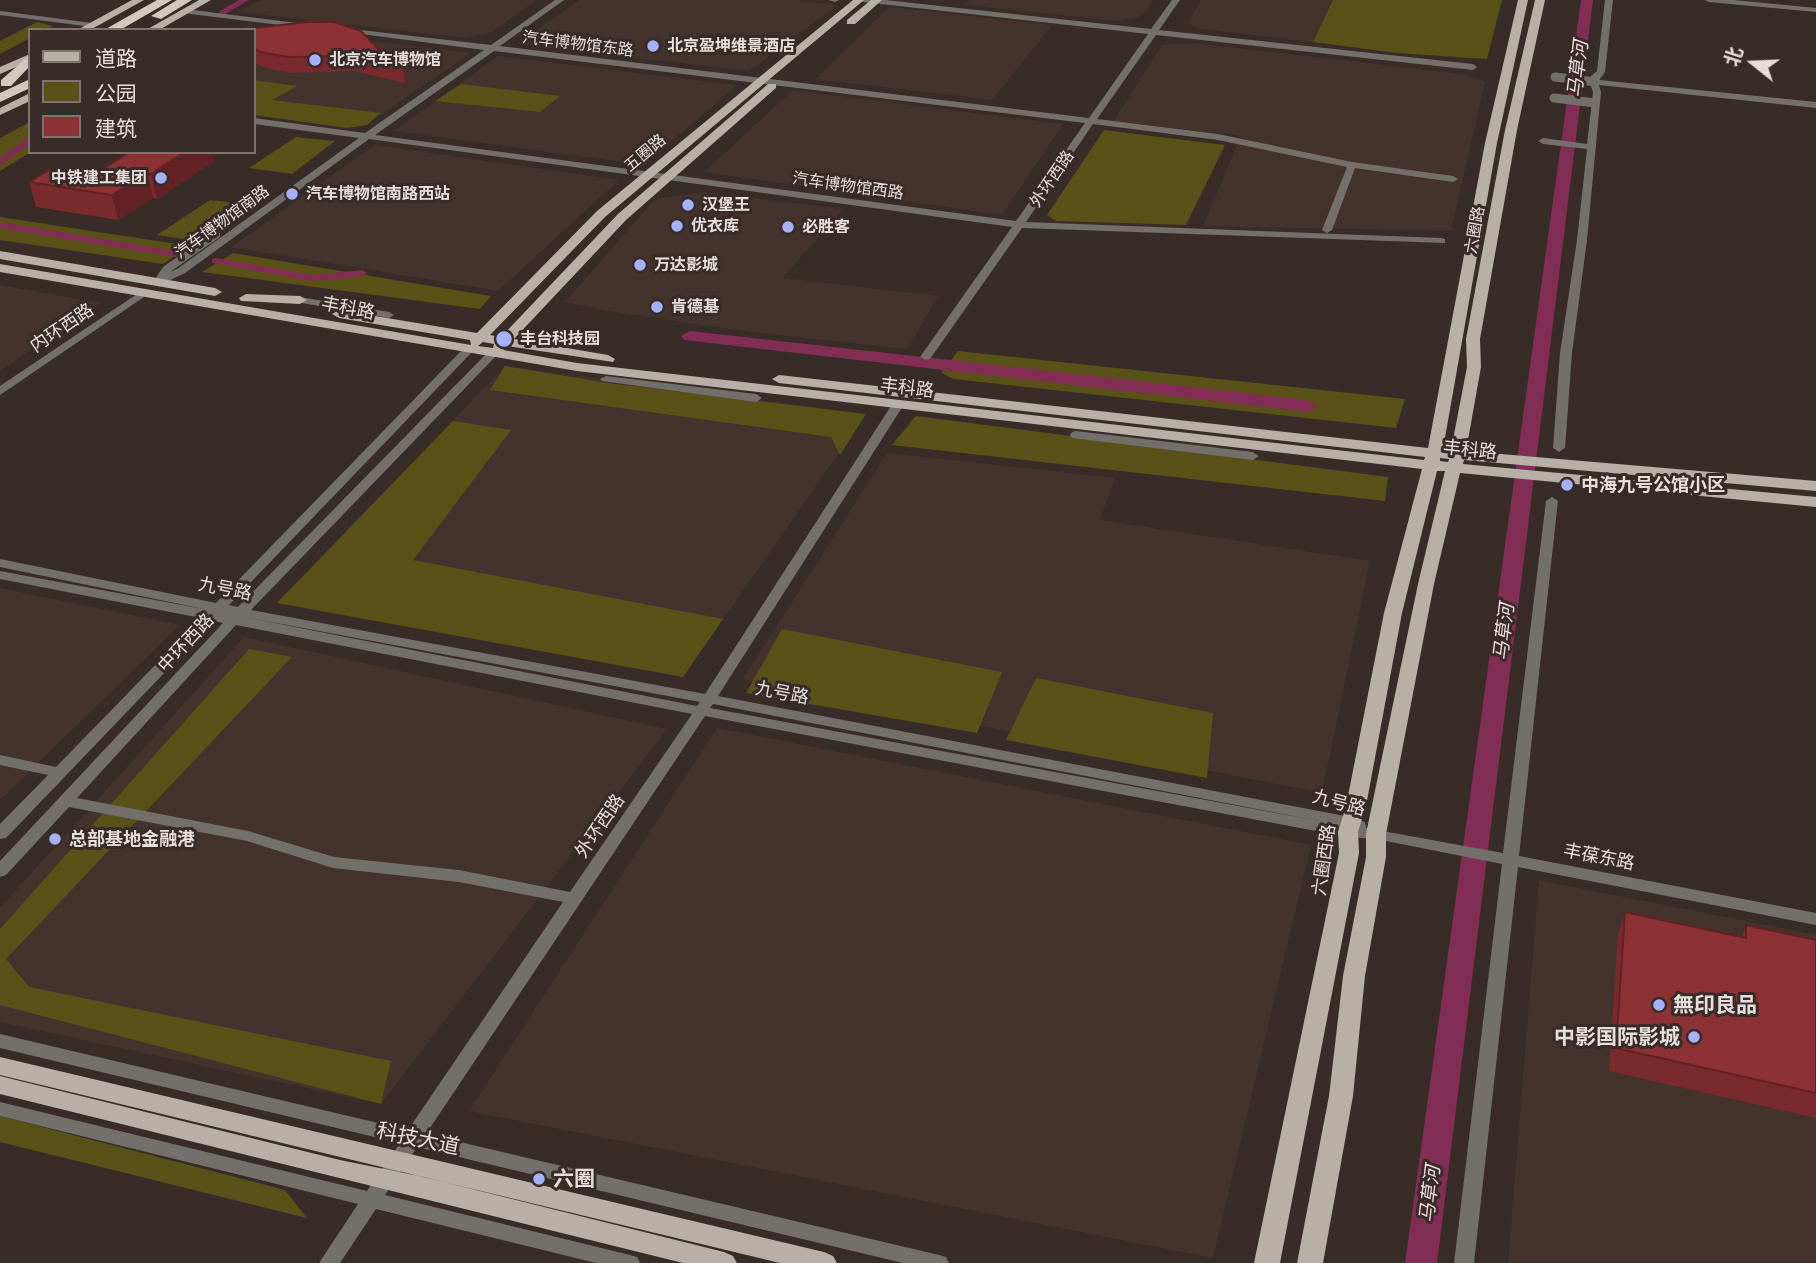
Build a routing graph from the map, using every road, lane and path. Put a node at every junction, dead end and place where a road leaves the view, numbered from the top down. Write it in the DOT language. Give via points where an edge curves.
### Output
graph roads {
  1 [pos="139,0"];
  2 [pos="166,0"];
  3 [pos="206,0"];
  4 [pos="550,0"];
  5 [pos="560,0"];
  6 [pos="868,0"];
  7 [pos="1176,0"];
  8 [pos="1523,0"];
  9 [pos="1540,0"];
  10 [pos="1609,0"];
  11 [pos="1709,0"];
  12 [pos="1737,0"];
  13 [pos="186,6"];
  14 [pos="1816,9"];
  15 [pos="0,13"];
  16 [pos="87,27"];
  17 [pos="317,27"];
  18 [pos="114,28"];
  19 [pos="136,28"];
  20 [pos="154,28"];
  21 [pos="331,29"];
  22 [pos="1153,31"];
  23 [pos="488,47"];
  24 [pos="28,60"];
  25 [pos="1474,67"];
  26 [pos="28,72"];
  27 [pos="1555,75"];
  28 [pos="2,80"];
  29 [pos="761,80"];
  30 [pos="777,82"];
  31 [pos="28,84"];
  32 [pos="28,97"];
  33 [pos="0,98"];
  34 [pos="1554,98"];
  35 [pos="1596,103"];
  36 [pos="1816,103"];
  37 [pos="0,112"];
  38 [pos="1092,120"];
  39 [pos="256,121"];
  40 [pos="357,135"];
  41 [pos="368,137"];
  42 [pos="1543,141"];
  43 [pos="1591,147"];
  44 [pos="1351,166"];
  45 [pos="646,174"];
  46 [pos="666,177"];
  47 [pos="1021,224"];
  48 [pos="1327,230"];
  49 [pos="1441,241"];
  50 [pos="0,255"];
  51 [pos="0,268"];
  52 [pos="158,282"];
  53 [pos="143,293"];
  54 [pos="246,298"];
  55 [pos="300,300"];
  56 [pos="388,315"];
  57 [pos="431,330"];
  58 [pos="481,338"];
  59 [pos="504,342"];
  60 [pos="468,349"];
  61 [pos="492,354"];
  62 [pos="926,357"];
  63 [pos="558,364"];
  64 [pos="606,379"];
  65 [pos="0,391"];
  66 [pos="756,398"];
  67 [pos="833,399"];
  68 [pos="897,406"];
  69 [pos="990,417"];
  70 [pos="1076,435"];
  71 [pos="1559,448"];
  72 [pos="1254,456"];
  73 [pos="1344,457"];
  74 [pos="1432,459"];
  75 [pos="1456,461"];
  76 [pos="1550,470"];
  77 [pos="1816,486"];
  78 [pos="1552,501"];
  79 [pos="1816,502"];
  80 [pos="0,562"];
  81 [pos="0,575"];
  82 [pos="212,611"];
  83 [pos="237,617"];
  84 [pos="705,705"];
  85 [pos="0,760"];
  86 [pos="59,772"];
  87 [pos="66,801"];
  88 [pos="1349,827"];
  89 [pos="0,834"];
  90 [pos="1376,834"];
  91 [pos="1506,859"];
  92 [pos="0,871"];
  93 [pos="575,898"];
  94 [pos="1816,919"];
  95 [pos="0,1041"];
  96 [pos="0,1066"];
  97 [pos="0,1086"];
  98 [pos="0,1109"];
  99 [pos="414,1139"];
  100 [pos="392,1170"];
  101 [pos="372,1201"];
  102 [pos="714,1262"];
  103 [pos="329,1263"];
  104 [pos="630,1263"];
  105 [pos="824,1263"];
  106 [pos="939,1263"];
  107 [pos="1267,1263"];
  108 [pos="1310,1263"];
  109 [pos="1464,1263"];
  1 -- 16 [label="main road"];
  2 -- 18 [label="highway"];
  3 -- 13 [label="main road"];
  4 -- 23 [label="street, 汽车博物馆南路"];
  5 -- 23 [label="street, 汽车博物馆南路"];
  6 -- 22 [label="street"];
  6 -- 29 [label="main road, 五圈路"];
  6 -- 30 [label="main road, 五圈路"];
  7 -- 22 [label="street, 外环西路"];
  8 -- 74 [label="main road, 六圈路" via="1491,143"];
  9 -- 75 [label="main road, 六圈路" via="1504,169"];
  10 -- 35 [label="street" via="1601,72 1594,83"];
  11 -- 14 [label="street"];
  12 -- 14 [label="street"];
  13 -- 17 [label="street"];
  13 -- 19 [label="highway"];
  13 -- 20 [label="main road"];
  15 -- 16 [label="street"];
  21 -- 23 [label="street, 汽车博物馆东路"];
  22 -- 25 [label="street"];
  22 -- 38 [label="street, 外环西路"];
  23 -- 29 [label="street, 汽车博物馆东路"];
  23 -- 40 [label="street, 汽车博物馆南路"];
  23 -- 41 [label="street, 汽车博物馆南路"];
  24 -- 28 [label="highway"];
  26 -- 28 [label="highway"];
  27 -- 36 [label="street, bridge"];
  29 -- 30 [label="street, 汽车博物馆东路"];
  29 -- 45 [label="main road, 五圈路"];
  30 -- 38 [label="street, 汽车博物馆东路"];
  30 -- 46 [label="main road, 五圈路"];
  31 -- 33 [label="highway"];
  32 -- 37 [label="main road"];
  34 -- 35 [label="street, bridge"];
  35 -- 43 [label="street"];
  38 -- 44 [label="street, 汽车博物馆东路" via="1112,128 1229,142"];
  38 -- 47 [label="street, 外环西路"];
  39 -- 40 [label="street, 汽车博物馆西路"];
  40 -- 41 [label="street, 汽车博物馆西路"];
  40 -- 52 [label="street, 汽车博物馆南路" via="167,269"];
  41 -- 45 [label="street, 汽车博物馆西路"];
  41 -- 52 [label="street, 汽车博物馆南路" via="181,271"];
  42 -- 43 [label="street"];
  43 -- 71 [label="street"];
  44 -- 44 [label="street" via="1446,181 1453,179"];
  44 -- 48 [label="street"];
  45 -- 46 [label="street, 汽车博物馆西路"];
  45 -- 58 [label="main road, 五圈路"];
  46 -- 47 [label="street, 汽车博物馆西路"];
  46 -- 59 [label="main road, 五圈路"];
  47 -- 49 [label="street, 汽车博物馆西路"];
  47 -- 62 [label="street, 外环西路"];
  50 -- 52 [label="main road, 丰科路"];
  51 -- 53 [label="main road, 丰科路"];
  52 -- 54 [label="main road, 丰科路"];
  53 -- 60 [label="main road, 丰科路"];
  53 -- 65 [label="street, 内环西路"];
  54 -- 55 [label="main road"];
  54 -- 57 [label="main road, 丰科路"];
  55 -- 56 [label="street, 丰科路"];
  56 -- 57 [label="main road"];
  57 -- 58 [label="main road, 丰科路"];
  58 -- 59 [label="main road, 丰科路"];
  58 -- 60 [label="main road, 五圈路"];
  59 -- 61 [label="main road, 五圈路"];
  59 -- 74 [label="main road, 丰科路" via="610,359"];
  60 -- 61 [label="main road, 丰科路"];
  60 -- 82 [label="street, 中环西路"];
  61 -- 63 [label="main road, 丰科路"];
  61 -- 83 [label="street, 中环西路"];
  63 -- 64 [label="main road"];
  63 -- 67 [label="main road, 丰科路"];
  64 -- 66 [label="street"];
  66 -- 67 [label="main road"];
  67 -- 68 [label="main road, 丰科路"];
  68 -- 69 [label="main road, 丰科路"];
  68 -- 84 [label="street, 外环西路"];
  69 -- 70 [label="main road"];
  69 -- 73 [label="main road, 丰科路"];
  70 -- 72 [label="street"];
  72 -- 73 [label="main road"];
  73 -- 74 [label="main road, 丰科路"];
  74 -- 75 [label="main road, 丰科路"];
  74 -- 88 [label="main road, 六圈西路" via="1393,613"];
  75 -- 76 [label="main road, 丰科路"];
  75 -- 90 [label="main road" via="1426,584"];
  76 -- 77 [label="main road, 丰科路"];
  76 -- 79 [label="main road, 丰科路"];
  78 -- 91 [label="street"];
  80 -- 82 [label="street, 九号路"];
  81 -- 82 [label="street, 九号路"];
  82 -- 83 [label="street, 九号路"];
  82 -- 86 [label="street, 中环西路"];
  83 -- 84 [label="street, 九号路"];
  83 -- 87 [label="street, 中环西路"];
  84 -- 88 [label="street, 九号路"];
  84 -- 93 [label="street, 外环西路"];
  85 -- 86 [label="street"];
  86 -- 89 [label="street, 中环西路"];
  87 -- 92 [label="street, 中环西路"];
  87 -- 93 [label="street" via="248,836 333,862 459,876"];
  88 -- 90 [label="street, 九号路"];
  88 -- 107 [label="main road, 六圈西路" via="1349,853"];
  90 -- 91 [label="street, 丰葆东路"];
  90 -- 108 [label="main road" via="1340,1096"];
  91 -- 94 [label="street, 丰葆东路"];
  91 -- 109 [label="street"];
  93 -- 99 [label="street, 外环西路"];
  95 -- 99 [label="street"];
  96 -- 100 [label="main road, 科技大道"];
  97 -- 100 [label="main road, 科技大道"];
  98 -- 101 [label="street"];
  99 -- 100 [label="street, 外环西路"];
  99 -- 106 [label="street"];
  100 -- 101 [label="street, 外环西路"];
  100 -- 102 [label="main road, 科技大道"];
  100 -- 105 [label="main road, 科技大道"];
  101 -- 103 [label="street, 外环西路"];
  101 -- 104 [label="street"];
}
